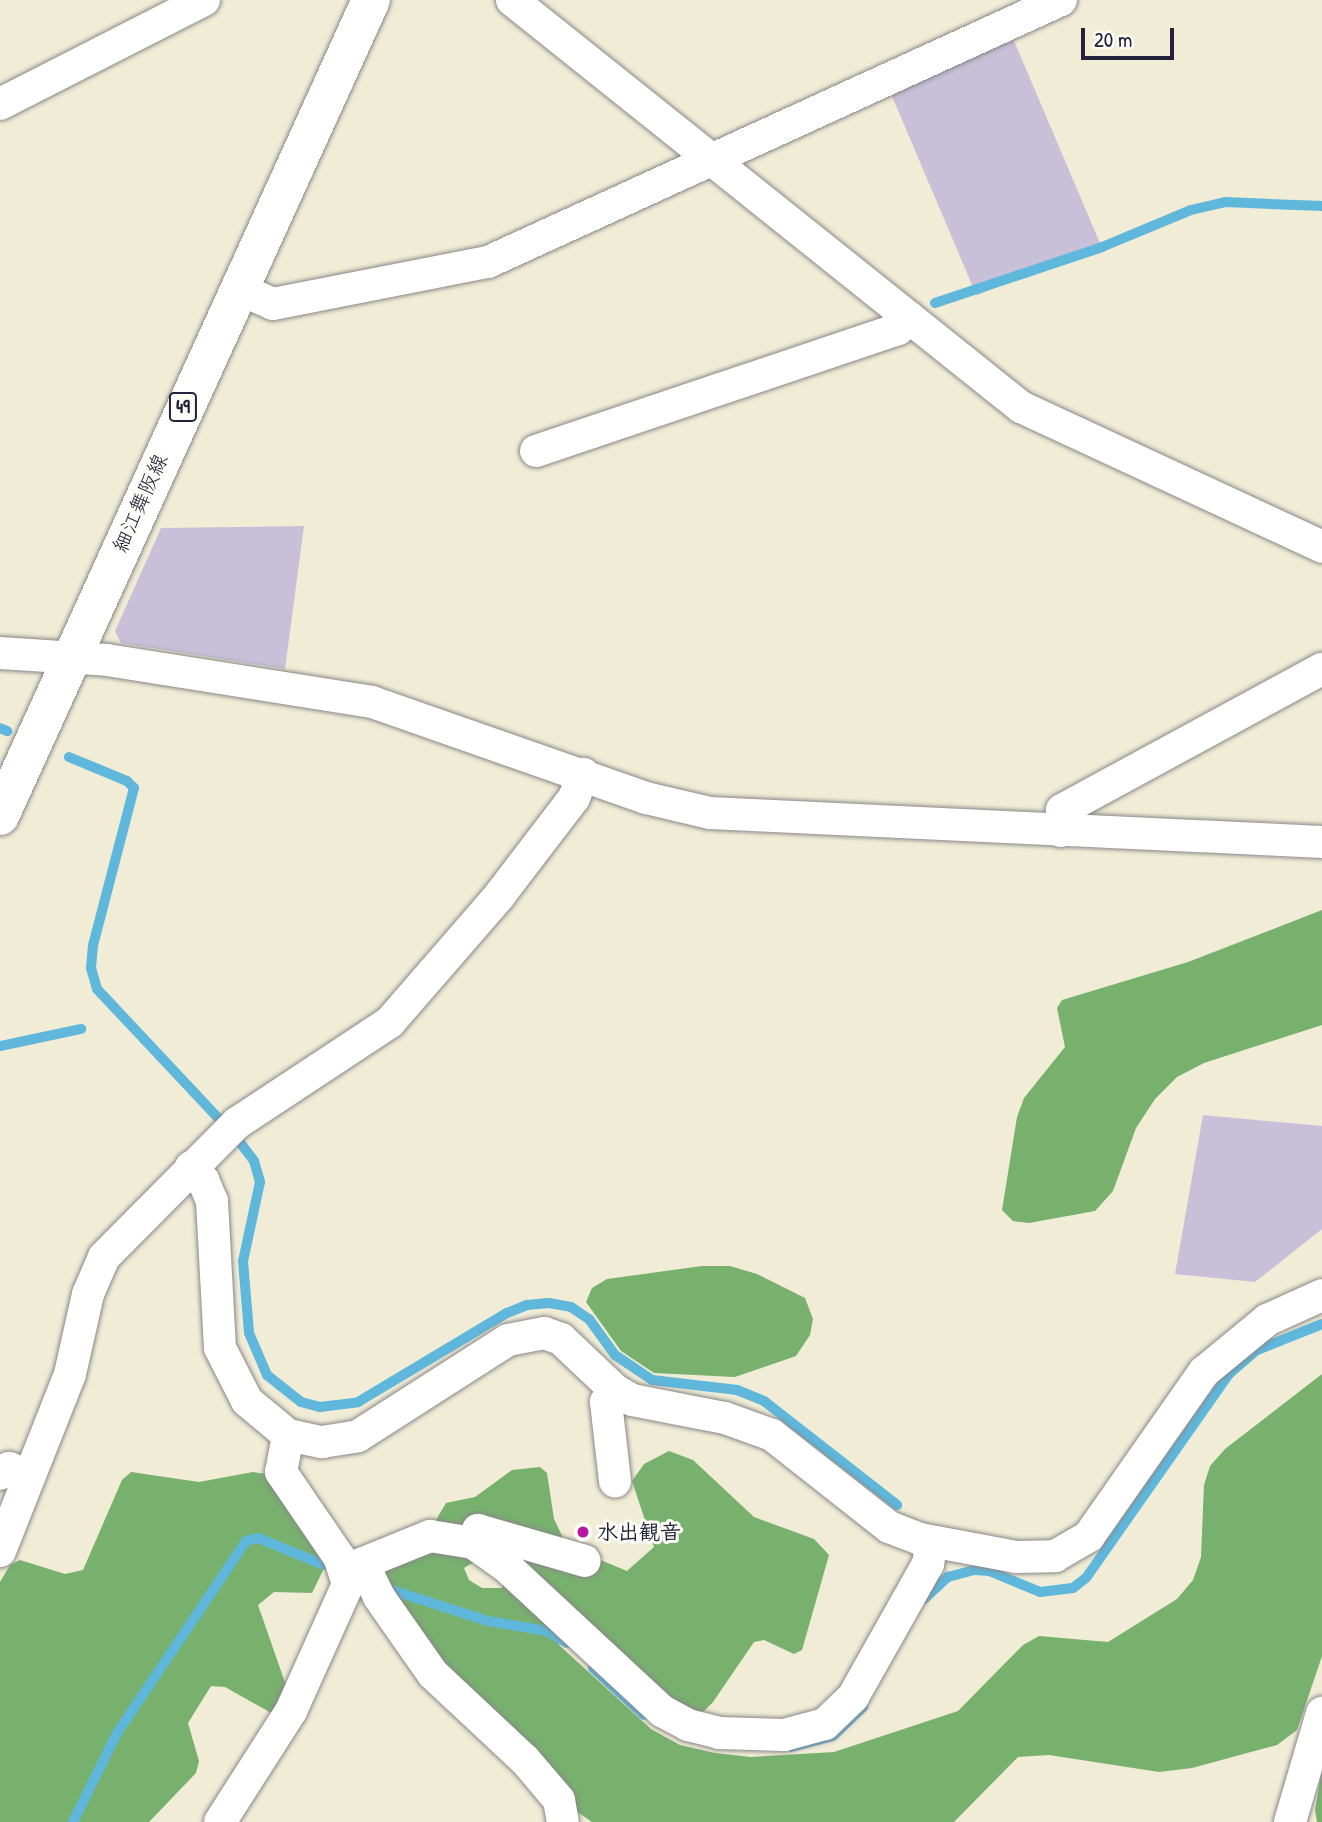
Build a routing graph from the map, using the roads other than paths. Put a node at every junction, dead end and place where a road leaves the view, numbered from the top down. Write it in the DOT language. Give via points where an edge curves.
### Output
graph roads {
  1 [pos="204,0"];
  2 [pos="371,0"];
  3 [pos="512,0"];
  4 [pos="1061,0"];
  5 [pos="0,104"];
  6 [pos="712,160"];
  7 [pos="237,288"];
  8 [pos="909,317"];
  9 [pos="536,451"];
  10 [pos="1322,547"];
  11 [pos="0,653"];
  12 [pos="71,657"];
  13 [pos="1322,670"];
  14 [pos="583,774"];
  15 [pos="0,816"];
  16 [pos="1061,831"];
  17 [pos="1322,842"];
  18 [pos="191,1167"];
  19 [pos="1322,1295"];
  20 [pos="615,1390"];
  21 [pos="288,1435"];
  22 [pos="15,1475"];
  23 [pos="615,1481"];
  24 [pos="932,1542"];
  25 [pos="473,1543"];
  26 [pos="0,1551"];
  27 [pos="585,1561"];
  28 [pos="355,1568"];
  29 [pos="1322,1713"];
  30 [pos="567,1821"];
  31 [pos="220,1822"];
  32 [pos="1290,1822"];
  1 -- 5 [label="street"];
  2 -- 7 [label="main road, 細江舞阪線 / 49"];
  3 -- 6 [label="street"];
  4 -- 6 [label="street"];
  6 -- 7 [label="street" via="488,262 273,304"];
  6 -- 8 [label="street"];
  7 -- 12 [label="main road, 細江舞阪線 / 49"];
  8 -- 9 [label="street" via="898,329"];
  8 -- 10 [label="street" via="1021,407"];
  11 -- 12 [label="street"];
  12 -- 14 [label="street" via="372,702"];
  12 -- 15 [label="main road, 細江舞阪線 / 49"];
  13 -- 16 [label="street" via="1062,810"];
  14 -- 16 [label="street" via="646,798 709,813"];
  14 -- 18 [label="street" via="574,798 499,896 390,1022 352,1051 258,1107"];
  16 -- 17 [label="street"];
  18 -- 21 [label="street" via="212,1201 220,1348 247,1401"];
  18 -- 22 [label="street" via="117,1241 94,1274 70,1374"];
  19 -- 24 [label="street" via="1267,1320 1203,1372 1101,1521 1073,1548 1036,1559"];
  20 -- 21 [label="street" via="561,1339 526,1333 358,1436 322,1442"];
  20 -- 23 [label="street" via="606,1402"];
  20 -- 24 [label="street" via="651,1406 725,1418 772,1435 889,1527"];
  21 -- 28 [label="street" via="281,1451 281,1472"];
  22 -- 26 [label="street"];
  24 -- 25 [label="street" via="928,1564 841,1713 807,1732 751,1736 688,1725 662,1711 500,1560"];
  25 -- 27 [label="street" via="478,1530"];
  25 -- 28 [label="street" via="430,1536"];
  28 -- 30 [label="street" via="433,1674 525,1760 559,1800"];
  28 -- 31 [label="street" via="299,1695"];
  29 -- 32 [label="street"];
}
